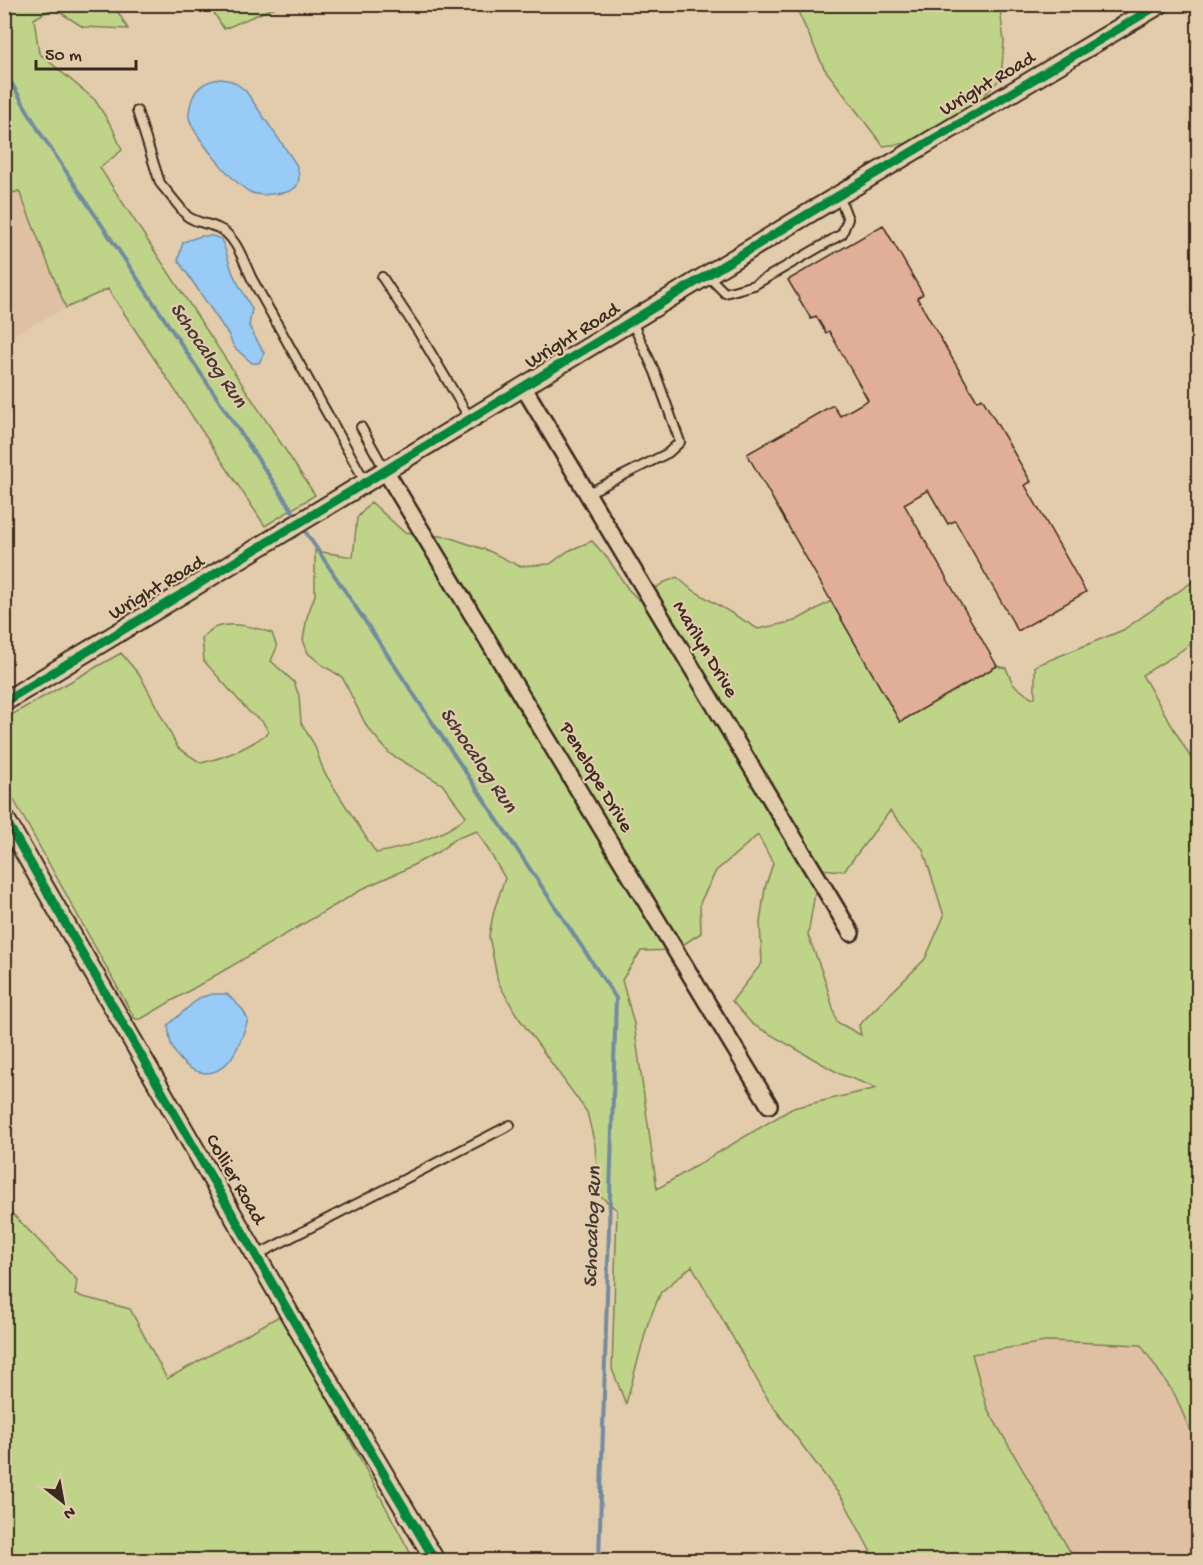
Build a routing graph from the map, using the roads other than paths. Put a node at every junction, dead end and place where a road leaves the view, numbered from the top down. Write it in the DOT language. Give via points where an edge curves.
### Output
graph roads {
  1 [pos="1160,4"];
  2 [pos="137,111"];
  3 [pos="839,196"];
  4 [pos="707,276"];
  5 [pos="382,277"];
  6 [pos="632,322"];
  7 [pos="524,388"];
  8 [pos="471,420"];
  9 [pos="361,427"];
  10 [pos="386,472"];
  11 [pos="366,484"];
  12 [pos="586,495"];
  13 [pos="4,702"];
  14 [pos="5,818"];
  15 [pos="851,933"];
  16 [pos="769,1105"];
  17 [pos="510,1125"];
  18 [pos="256,1255"];
  19 [pos="435,1560"];
  1 -- 3 [label="street, Wright Road"];
  2 -- 11 [label="lane" via="160,183 192,220 223,230 235,244"];
  3 -- 4 [label="street, Wright Road"];
  3 -- 4 [label="lane" via="848,219 842,234 754,285 725,293"];
  4 -- 6 [label="street, Wright Road"];
  5 -- 8 [label="lane"];
  6 -- 7 [label="street, Wright Road"];
  6 -- 12 [label="lane" via="680,442 668,453"];
  7 -- 8 [label="street, Wright Road"];
  7 -- 12 [label="street, Marilyn Drive"];
  8 -- 10 [label="street, Wright Road"];
  9 -- 10 [label="lane"];
  10 -- 11 [label="street, Wright Road"];
  10 -- 16 [label="street, Penelope Drive"];
  11 -- 13 [label="street, Wright Road"];
  12 -- 15 [label="street, Marilyn Drive"];
  14 -- 18 [label="street, Collier Road"];
  17 -- 18 [label="lane"];
  18 -- 19 [label="street, Collier Road"];
}
